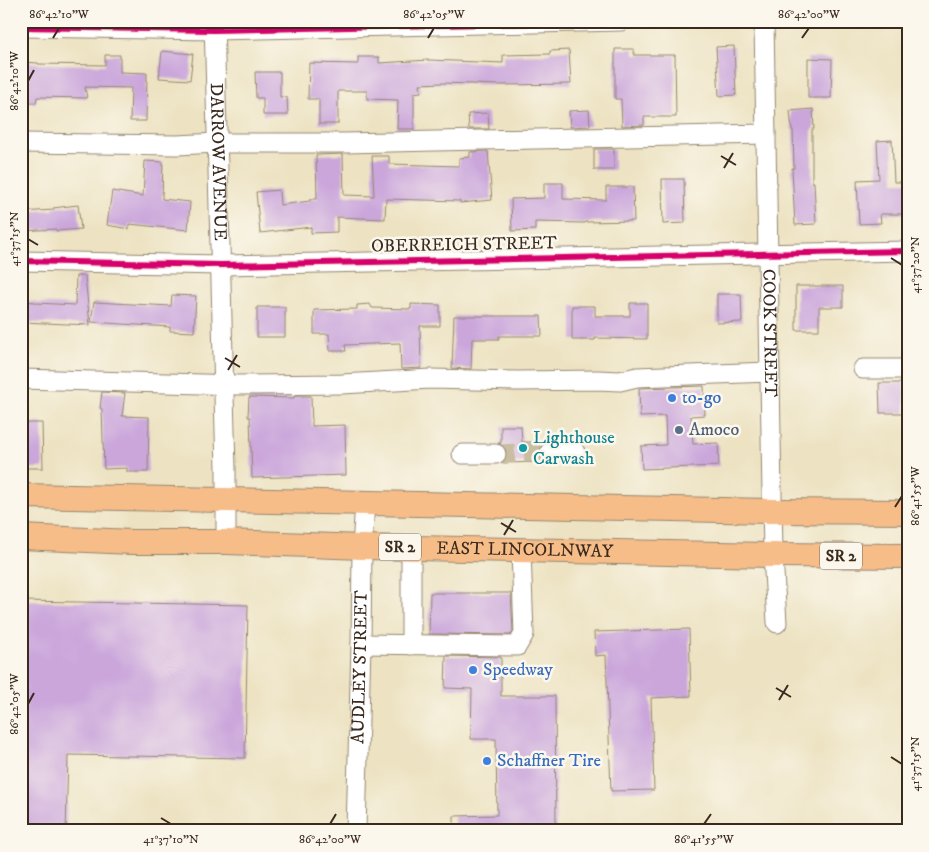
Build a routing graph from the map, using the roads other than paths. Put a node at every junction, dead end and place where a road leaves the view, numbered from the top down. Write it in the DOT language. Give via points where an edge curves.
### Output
graph roads {
  1 [pos="621,21"];
  2 [pos="764,21"];
  3 [pos="214,26"];
  4 [pos="21,27"];
  5 [pos="766,134"];
  6 [pos="21,143"];
  7 [pos="217,143"];
  8 [pos="908,251"];
  9 [pos="768,254"];
  10 [pos="21,261"];
  11 [pos="221,265"];
  12 [pos="862,369"];
  13 [pos="908,369"];
  14 [pos="770,372"];
  15 [pos="21,379"];
  16 [pos="224,384"];
  17 [pos="550,452"];
  18 [pos="576,452"];
  19 [pos="462,454"];
  20 [pos="496,454"];
  21 [pos="21,496"];
  22 [pos="227,500"];
  23 [pos="365,503"];
  24 [pos="772,511"];
  25 [pos="908,512"];
  26 [pos="21,537"];
  27 [pos="226,542"];
  28 [pos="362,547"];
  29 [pos="412,548"];
  30 [pos="521,550"];
  31 [pos="773,555"];
  32 [pos="908,556"];
  33 [pos="778,623"];
  34 [pos="361,644"];
  35 [pos="411,644"];
  36 [pos="356,831"];
  1 -- 3 [label="street"];
  2 -- 5 [label="street, COOK STREET"];
  3 -- 4 [label="street"];
  3 -- 7 [label="street, DARROW AVENUE"];
  5 -- 7 [label="street"];
  5 -- 9 [label="street, COOK STREET"];
  6 -- 7 [label="street"];
  7 -- 11 [label="street, DARROW AVENUE"];
  8 -- 9 [label="street, OBERREICH STREET"];
  9 -- 11 [label="street, OBERREICH STREET"];
  9 -- 14 [label="street, COOK STREET"];
  10 -- 11 [label="street, OBERREICH STREET"];
  11 -- 16 [label="street, DARROW AVENUE"];
  12 -- 13 [label="street"];
  14 -- 16 [label="street" via="637,377 620,381 432,379 342,384"];
  14 -- 24 [label="street, COOK STREET"];
  15 -- 16 [label="street"];
  16 -- 22 [label="street, DARROW AVENUE"];
  17 -- 18 [label="street"];
  19 -- 20 [label="street"];
  21 -- 22 [label="main road"];
  22 -- 23 [label="main road"];
  22 -- 27 [label="street, DARROW AVENUE"];
  23 -- 24 [label="main road"];
  23 -- 28 [label="street, AUDLEY STREET"];
  24 -- 25 [label="main road"];
  24 -- 31 [label="street, COOK STREET"];
  26 -- 27 [label="main road, EAST LINCOLNWAY / SR 2"];
  27 -- 28 [label="main road, EAST LINCOLNWAY / SR 2"];
  28 -- 29 [label="main road, EAST LINCOLNWAY / SR 2"];
  28 -- 34 [label="street, AUDLEY STREET"];
  29 -- 30 [label="main road, EAST LINCOLNWAY / SR 2"];
  29 -- 35 [label="street"];
  30 -- 31 [label="main road, EAST LINCOLNWAY / SR 2"];
  30 -- 35 [label="street" via="524,634 517,646"];
  31 -- 32 [label="main road, EAST LINCOLNWAY / SR 2"];
  31 -- 33 [label="street, COOK STREET"];
  34 -- 35 [label="street"];
  34 -- 36 [label="street, AUDLEY STREET"];
}
